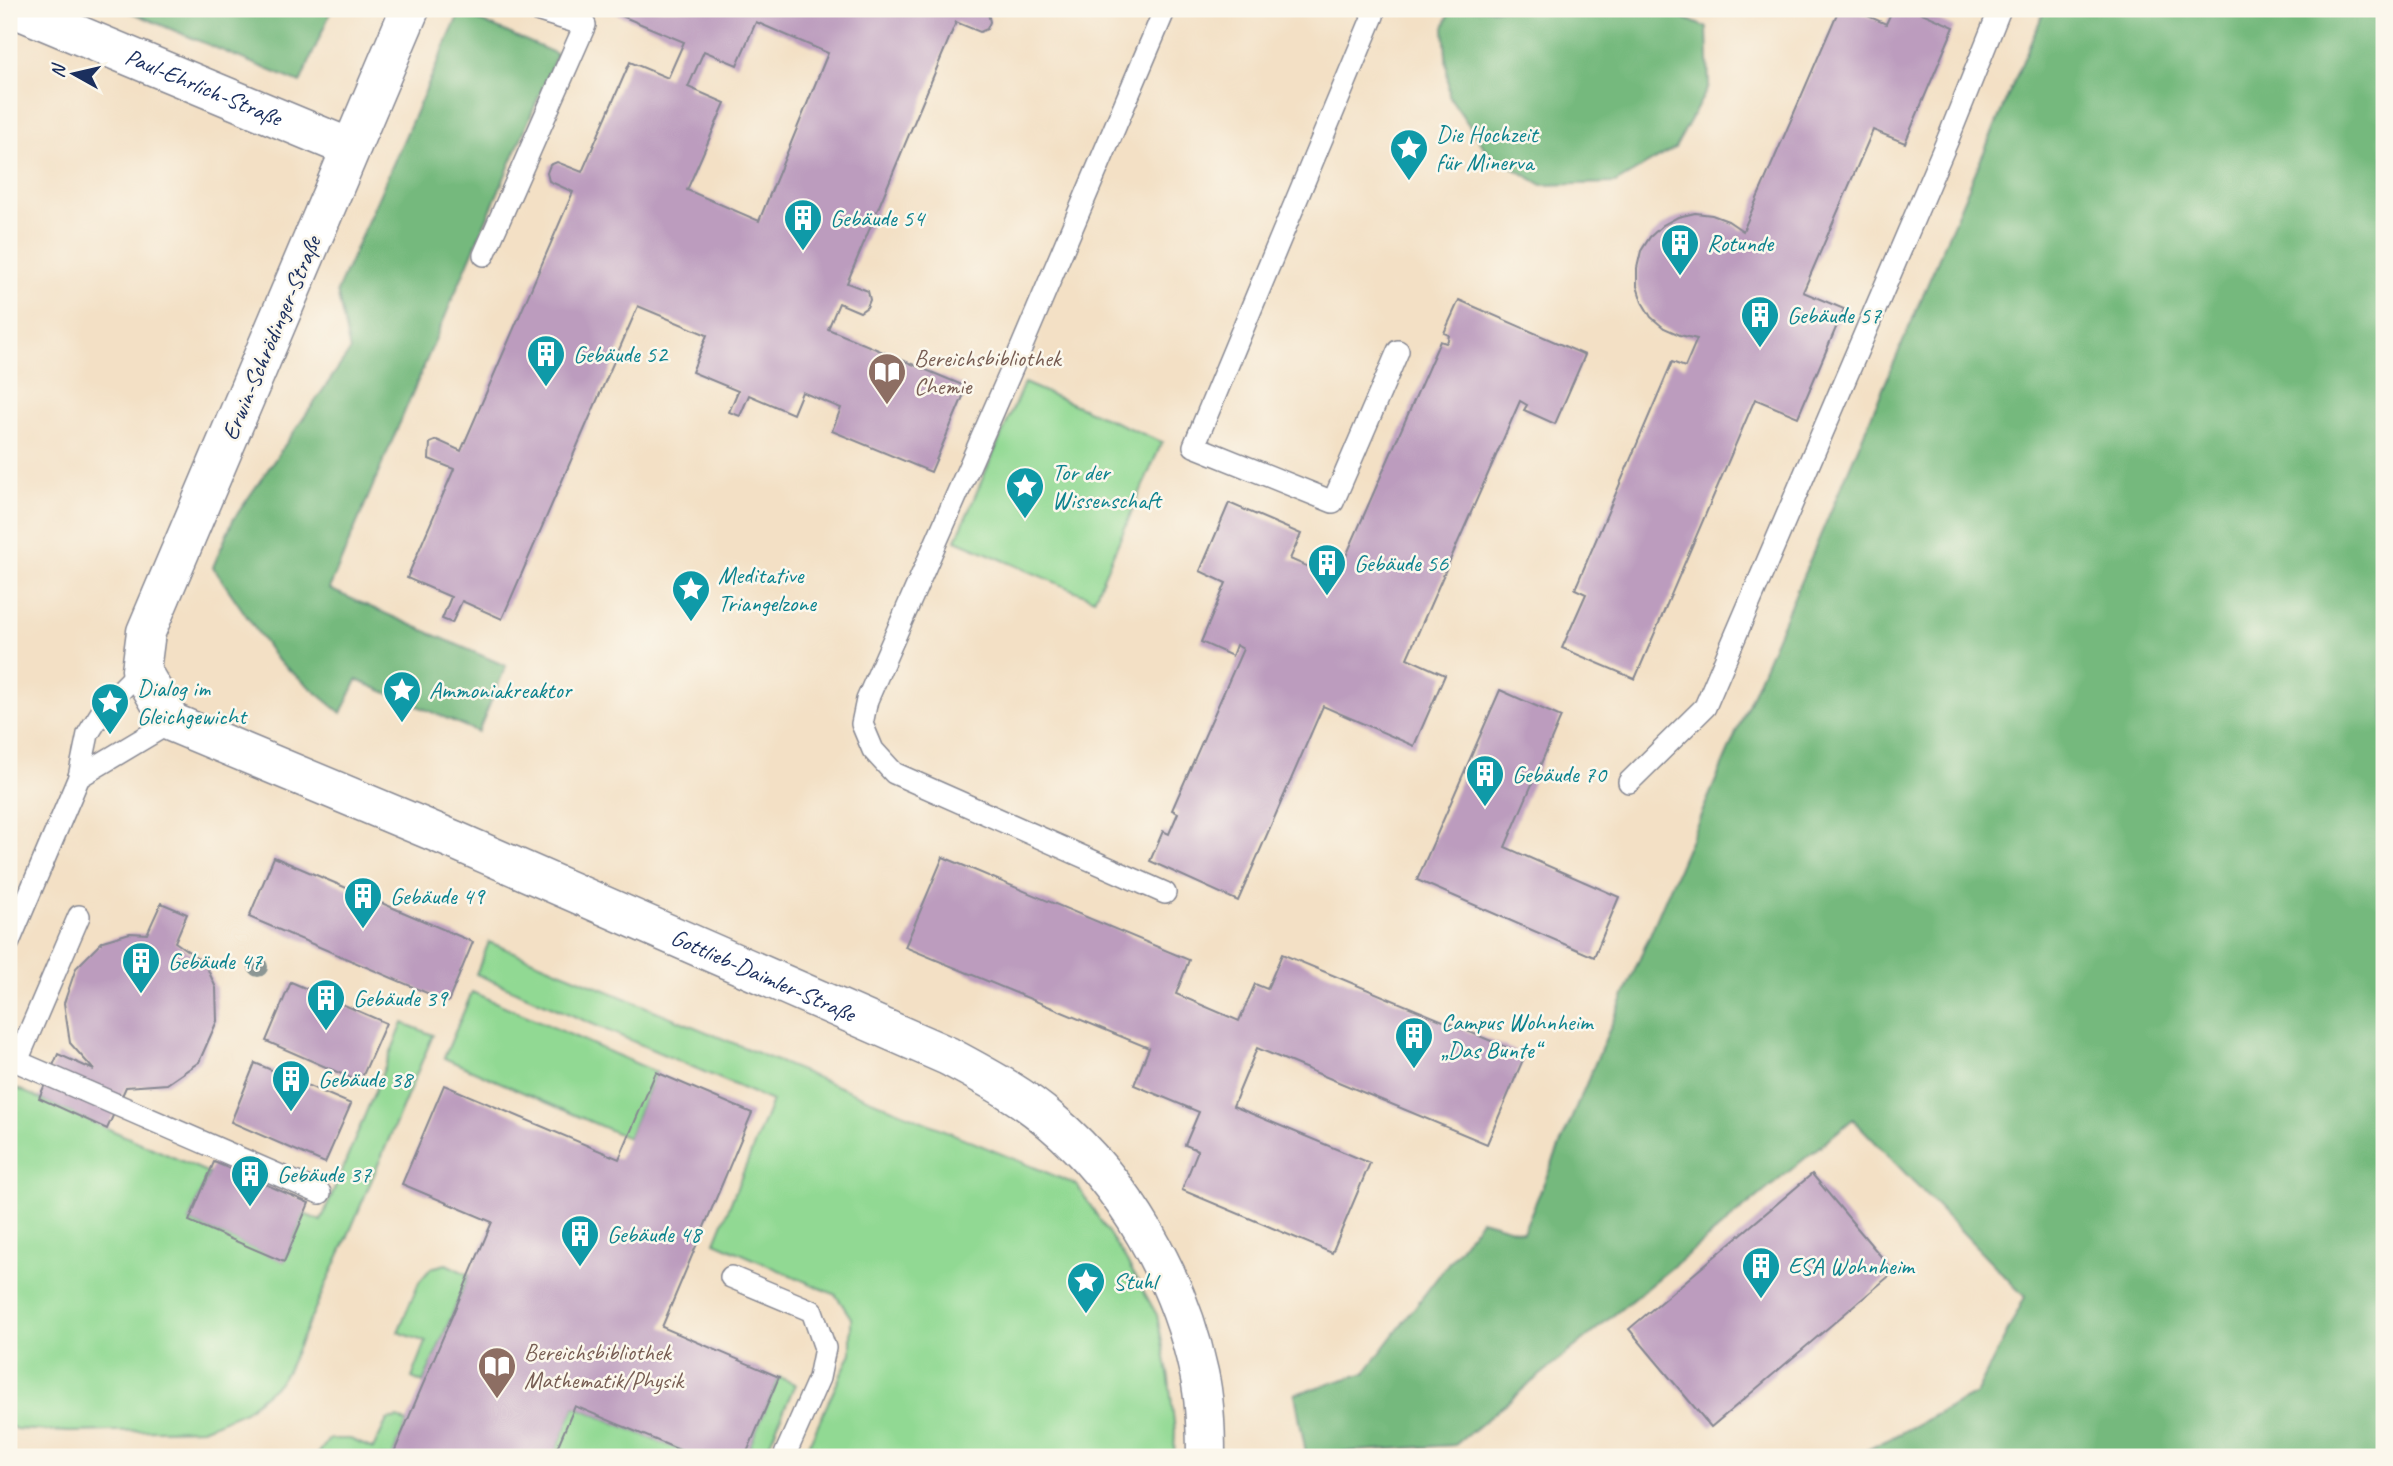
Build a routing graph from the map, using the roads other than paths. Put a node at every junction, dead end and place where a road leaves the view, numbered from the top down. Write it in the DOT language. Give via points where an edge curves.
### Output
graph roads {
  1 [pos="16,9"];
  2 [pos="410,9"];
  3 [pos="533,9"];
  4 [pos="1165,9"];
  5 [pos="1369,9"];
  6 [pos="2000,9"];
  7 [pos="350,148"];
  8 [pos="484,255"];
  9 [pos="1398,351"];
  10 [pos="141,670"];
  11 [pos="171,722"];
  12 [pos="79,777"];
  13 [pos="1629,782"];
  14 [pos="1164,893"];
  15 [pos="79,916"];
  16 [pos="9,942"];
  17 [pos="13,1060"];
  18 [pos="320,1193"];
  19 [pos="732,1277"];
  20 [pos="784,1457"];
  21 [pos="1206,1457"];
  1 -- 7 [label="street, Paul-Ehrlich-Straße"];
  2 -- 7 [label="street, Erwin-Schrödinger-Straße"];
  3 -- 8 [label="lane" via="585,26"];
  4 -- 14 [label="lane" via="867,700 862,724 873,750 894,773"];
  5 -- 9 [label="lane" via="1373,16 1194,446 1333,502"];
  6 -- 13 [label="lane" via="1705,707"];
  7 -- 10 [label="street, Erwin-Schrödinger-Straße" via="146,632"];
  10 -- 11 [label="street"];
  10 -- 12 [label="lane" via="106,705 88,734"];
  11 -- 12 [label="lane"];
  11 -- 21 [label="street, Gottlieb-Daimler-Straße" via="948,1056 1051,1120 1119,1193 1175,1292 1199,1373"];
  12 -- 16 [label="lane"];
  15 -- 17 [label="lane"];
  17 -- 18 [label="lane"];
  19 -- 20 [label="lane" via="812,1311 825,1348 819,1378"];
}
